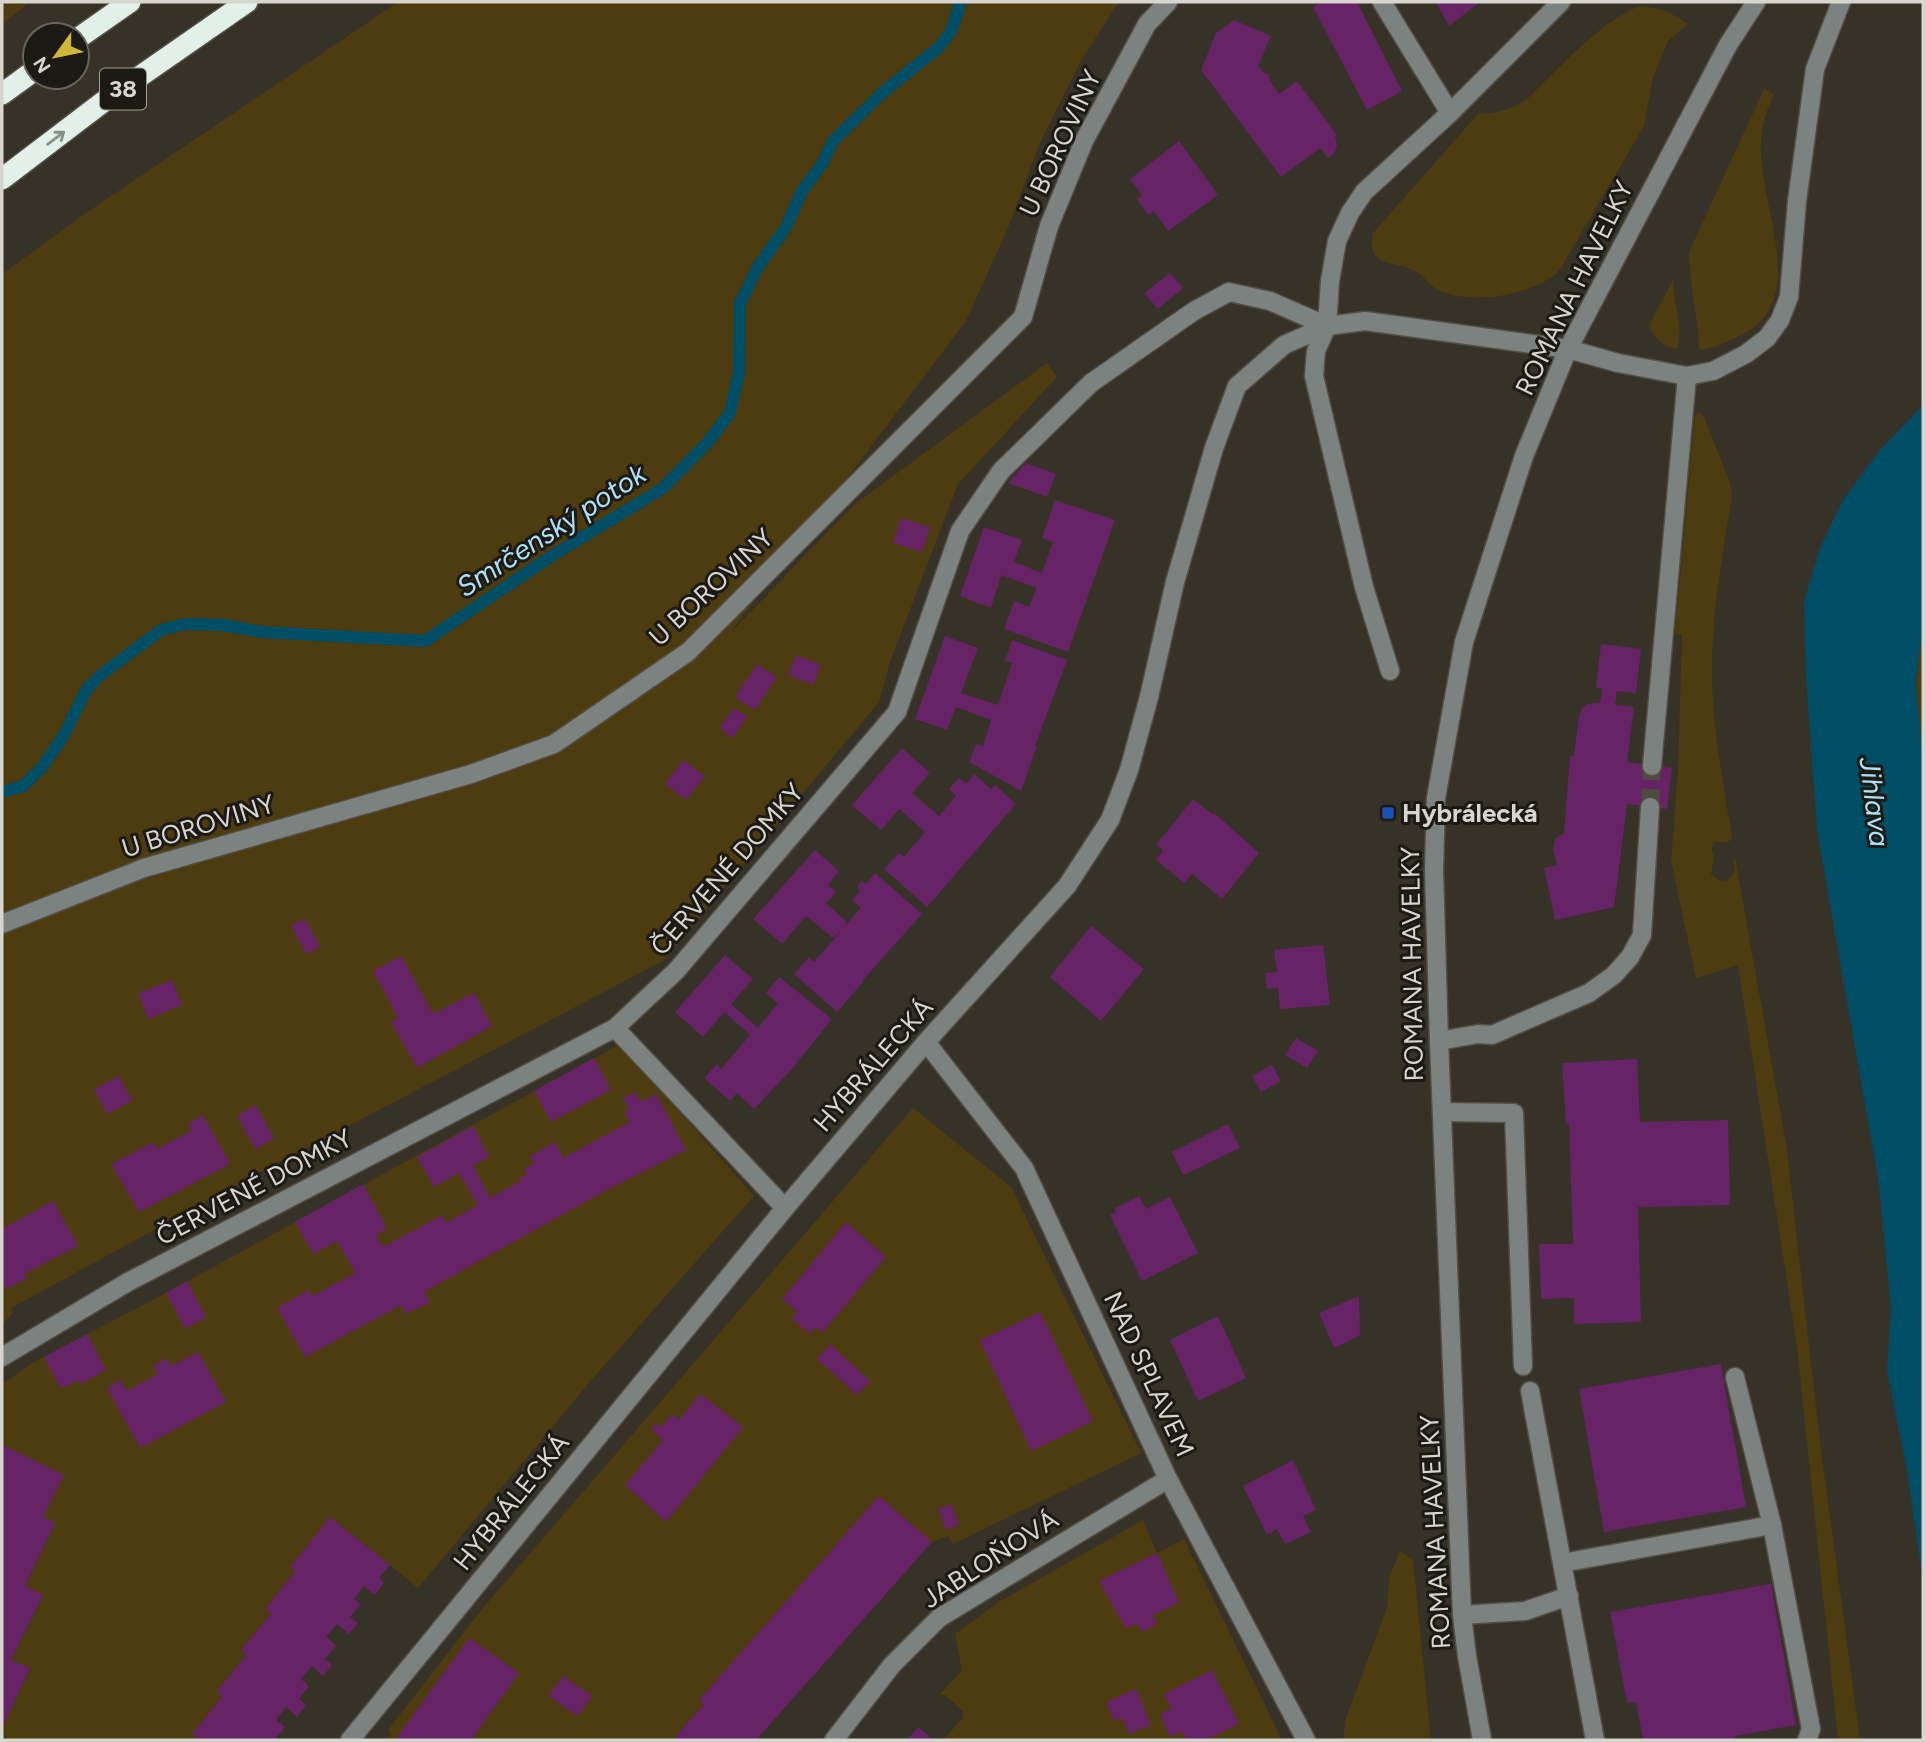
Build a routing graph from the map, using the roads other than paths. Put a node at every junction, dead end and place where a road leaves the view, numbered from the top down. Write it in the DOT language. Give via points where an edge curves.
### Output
graph roads {
  1 [pos="130,2"];
  2 [pos="247,2"];
  3 [pos="1168,2"];
  4 [pos="1382,2"];
  5 [pos="1561,2"];
  6 [pos="1756,2"];
  7 [pos="1841,2"];
  8 [pos="91,29"];
  9 [pos="21,80"];
  10 [pos="2,94"];
  11 [pos="1450,113"];
  12 [pos="2,179"];
  13 [pos="1327,326"];
  14 [pos="1568,349"];
  15 [pos="1687,376"];
  16 [pos="1390,671"];
  17 [pos="1652,766"];
  18 [pos="1650,807"];
  19 [pos="2,924"];
  20 [pos="615,1028"];
  21 [pos="1439,1041"];
  22 [pos="926,1042"];
  23 [pos="1442,1112"];
  24 [pos="785,1208"];
  25 [pos="2,1357"];
  26 [pos="1523,1366"];
  27 [pos="1735,1377"];
  28 [pos="1530,1391"];
  29 [pos="1168,1479"];
  30 [pos="1772,1525"];
  31 [pos="1562,1563"];
  32 [pos="1569,1596"];
  33 [pos="1462,1615"];
  34 [pos="350,1740"];
  35 [pos="834,1740"];
  36 [pos="1306,1740"];
  37 [pos="1482,1740"];
  38 [pos="1595,1740"];
  39 [pos="1807,1740"];
  1 -- 8 [label="highway, 38"];
  12 -- 2 [label="highway, 38, one-way"];
  3 -- 19 [label="street, U BOROVINY" via="1147,24 1084,141 1049,226 1023,317 688,652 554,744 471,774 144,868"];
  4 -- 11 [label="street"];
  5 -- 11 [label="street"];
  6 -- 14 [label="street, ROMANA HAVELKY" via="1728,46"];
  7 -- 15 [label="street" via="1815,69 1788,297 1780,320 1768,338 1746,354 1713,371"];
  9 -- 10 [label="highway"];
  11 -- 13 [label="street" via="1364,192 1350,212 1337,241"];
  13 -- 14 [label="street, HYBRÁLECKÁ" via="1365,321"];
  13 -- 16 [label="street" via="1316,351 1314,376 1364,587"];
  13 -- 20 [label="street, ČERVENÉ DOMKY" via="1270,301 1229,292 1091,383 1001,471 960,531 897,712 676,971"];
  13 -- 22 [label="street, HYBRÁLECKÁ" via="1284,345 1237,386 1214,448 1175,582 1129,770 1110,820 1066,886"];
  14 -- 15 [label="street, HYBRÁLECKÁ"];
  14 -- 21 [label="street, ROMANA HAVELKY" via="1520,469 1464,642 1452,704 1436,798"];
  15 -- 17 [label="street"];
  18 -- 21 [label="street" via="1642,935 1614,975 1589,993 1492,1035"];
  20 -- 24 [label="street"];
  20 -- 25 [label="street, ČERVENÉ DOMKY" via="128,1282"];
  21 -- 23 [label="street, ROMANA HAVELKY"];
  22 -- 24 [label="street, HYBRÁLECKÁ"];
  22 -- 29 [label="street, NAD SPLAVEM" via="1024,1168"];
  23 -- 26 [label="street" via="1514,1113"];
  23 -- 33 [label="street, ROMANA HAVELKY"];
  24 -- 34 [label="street, HYBRÁLECKÁ"];
  27 -- 30 [label="street"];
  28 -- 31 [label="street"];
  29 -- 35 [label="street, JABLOŇOVÁ" via="939,1618 892,1665"];
  29 -- 36 [label="street, NAD SPLAVEM"];
  30 -- 31 [label="street"];
  30 -- 39 [label="street" via="1811,1729"];
  31 -- 32 [label="street"];
  32 -- 33 [label="street" via="1525,1611"];
  32 -- 38 [label="street"];
  33 -- 37 [label="street, ROMANA HAVELKY"];
}
